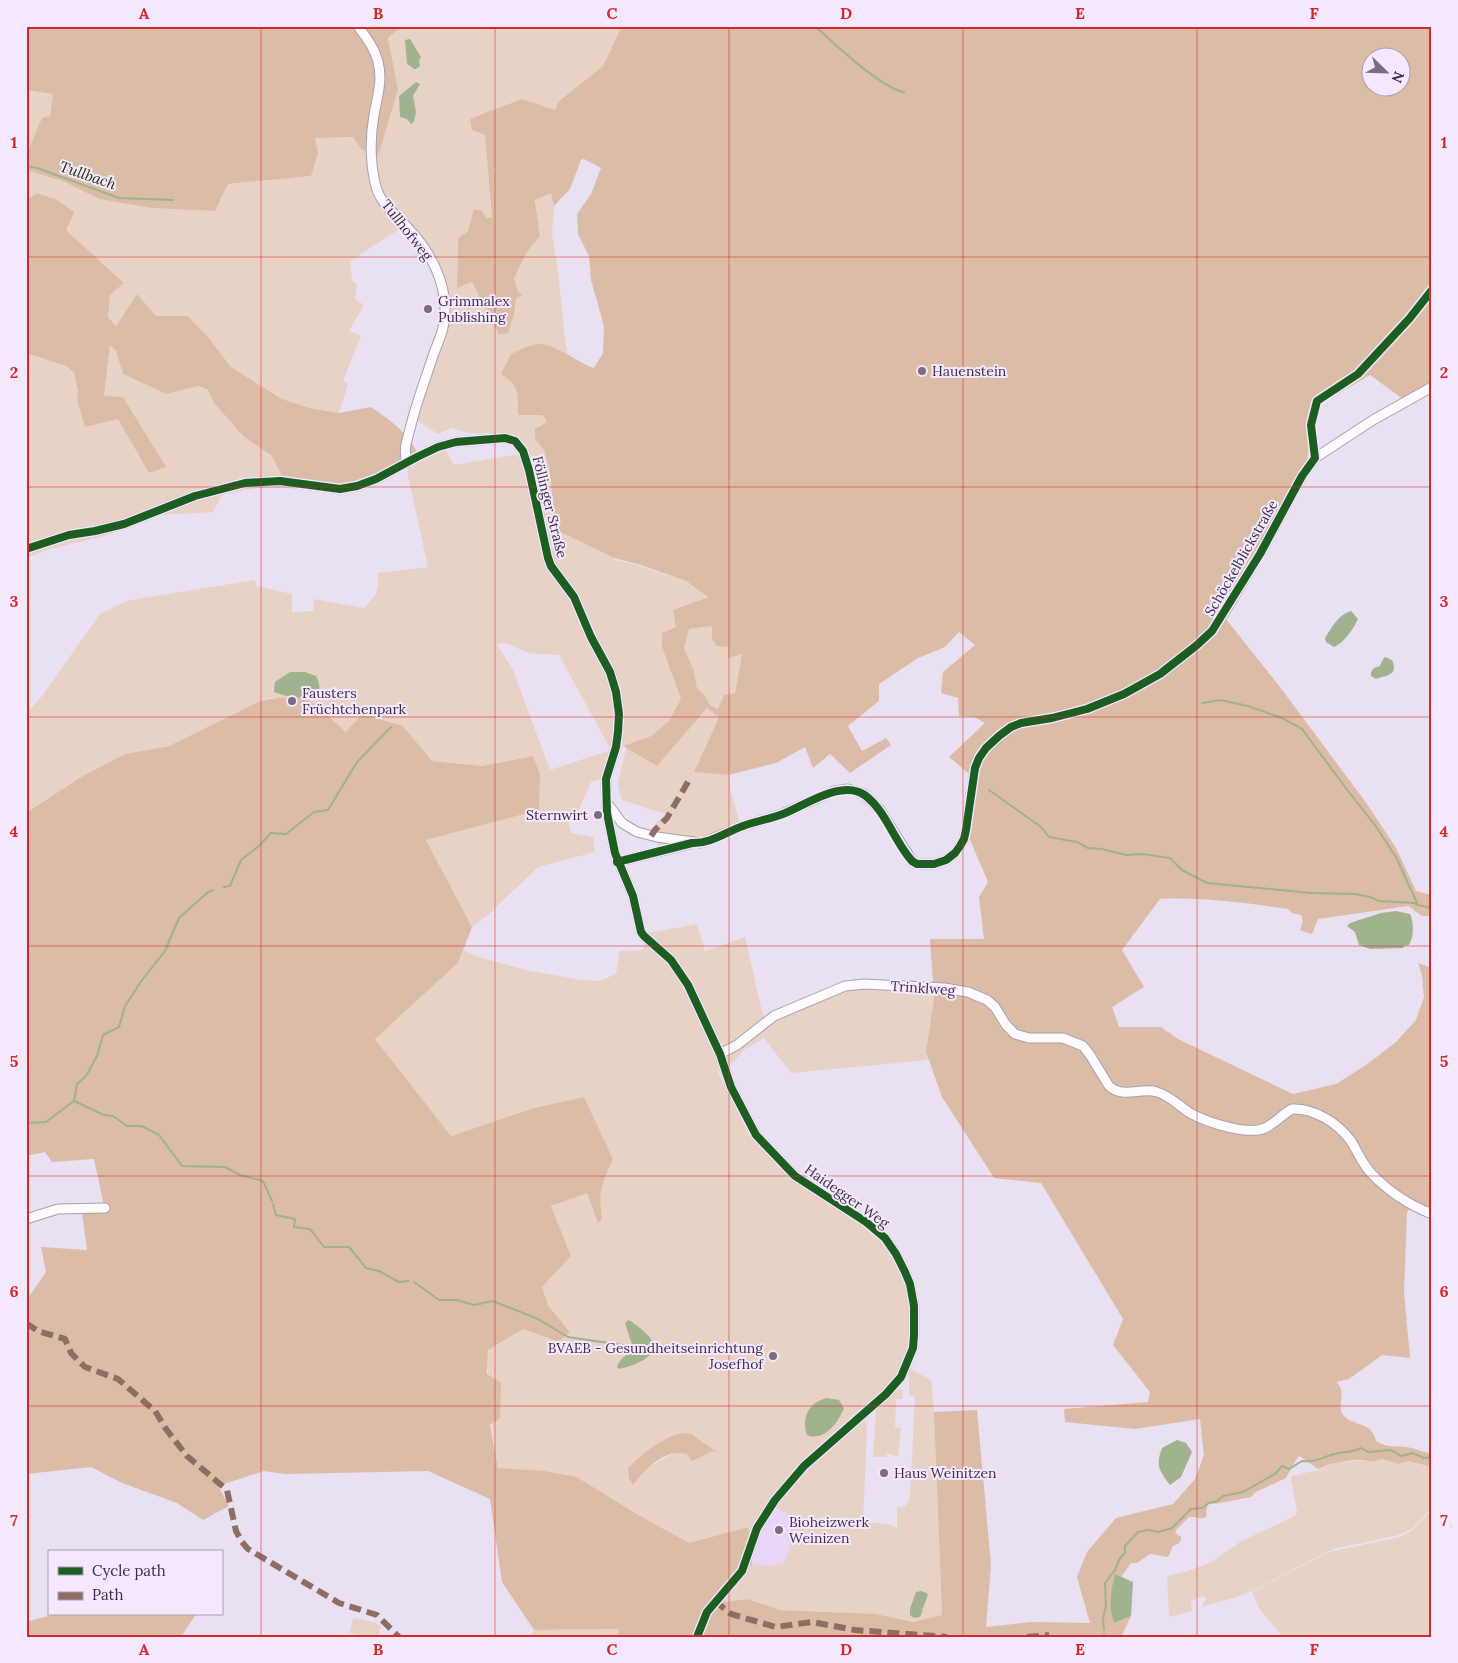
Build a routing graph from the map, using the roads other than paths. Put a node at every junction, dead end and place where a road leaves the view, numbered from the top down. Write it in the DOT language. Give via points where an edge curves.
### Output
graph roads {
  1 [pos="358,26"];
  2 [pos="1432,387"];
  3 [pos="407,463"];
  4 [pos="26,549"];
  5 [pos="607,804"];
  6 [pos="692,843"];
  7 [pos="617,862"];
  8 [pos="720,1054"];
  9 [pos="106,1208"];
  10 [pos="1432,1214"];
  11 [pos="26,1219"];
  12 [pos="697,1637"];
  1 -- 3 [label="street, Tullhofweg" via="374,50 380,73 371,136 376,187 387,206 428,253 444,297 445,321 413,415 406,446"];
  2 -- 6 [label="street, Schöckelblickstraße" via="1315,458 1223,615 1197,646 1160,674 1124,694 1087,709 1021,723 1011,727 986,748 979,758 972,783 964,839 946,860 934,864 912,862 876,805 864,794 848,789 834,791 701,844"];
  3 -- 4 [label="street, Föllinger Straße" via="376,479 340,489 280,481 236,485 180,501 124,524 69,535"];
  3 -- 5 [label="street, Föllinger Straße" via="438,447 495,438 514,441 523,452 551,566 574,597 610,672 616,692 618,732 606,779"];
  5 -- 6 [label="street" via="622,823 637,832"];
  5 -- 7 [label="street, Haidegger Weg"];
  6 -- 7 [label="street"];
  7 -- 8 [label="street, Haidegger Weg" via="634,896 641,932 677,968"];
  8 -- 10 [label="street, Trinklweg" via="738,1045 774,1016 845,986 864,984 968,992 995,1007 1015,1034 1029,1038 1063,1038 1083,1046 1113,1090 1158,1092 1209,1122 1256,1131 1266,1128 1292,1109 1308,1110 1323,1117 1342,1130 1373,1175 1408,1203"];
  8 -- 12 [label="street, Haidegger Weg" via="737,1100 765,1146 795,1176 877,1230 892,1247 910,1284 914,1335 910,1358 901,1378 804,1466 775,1500 757,1528 742,1571 707,1612"];
  9 -- 11 [label="street" via="58,1209"];
}
